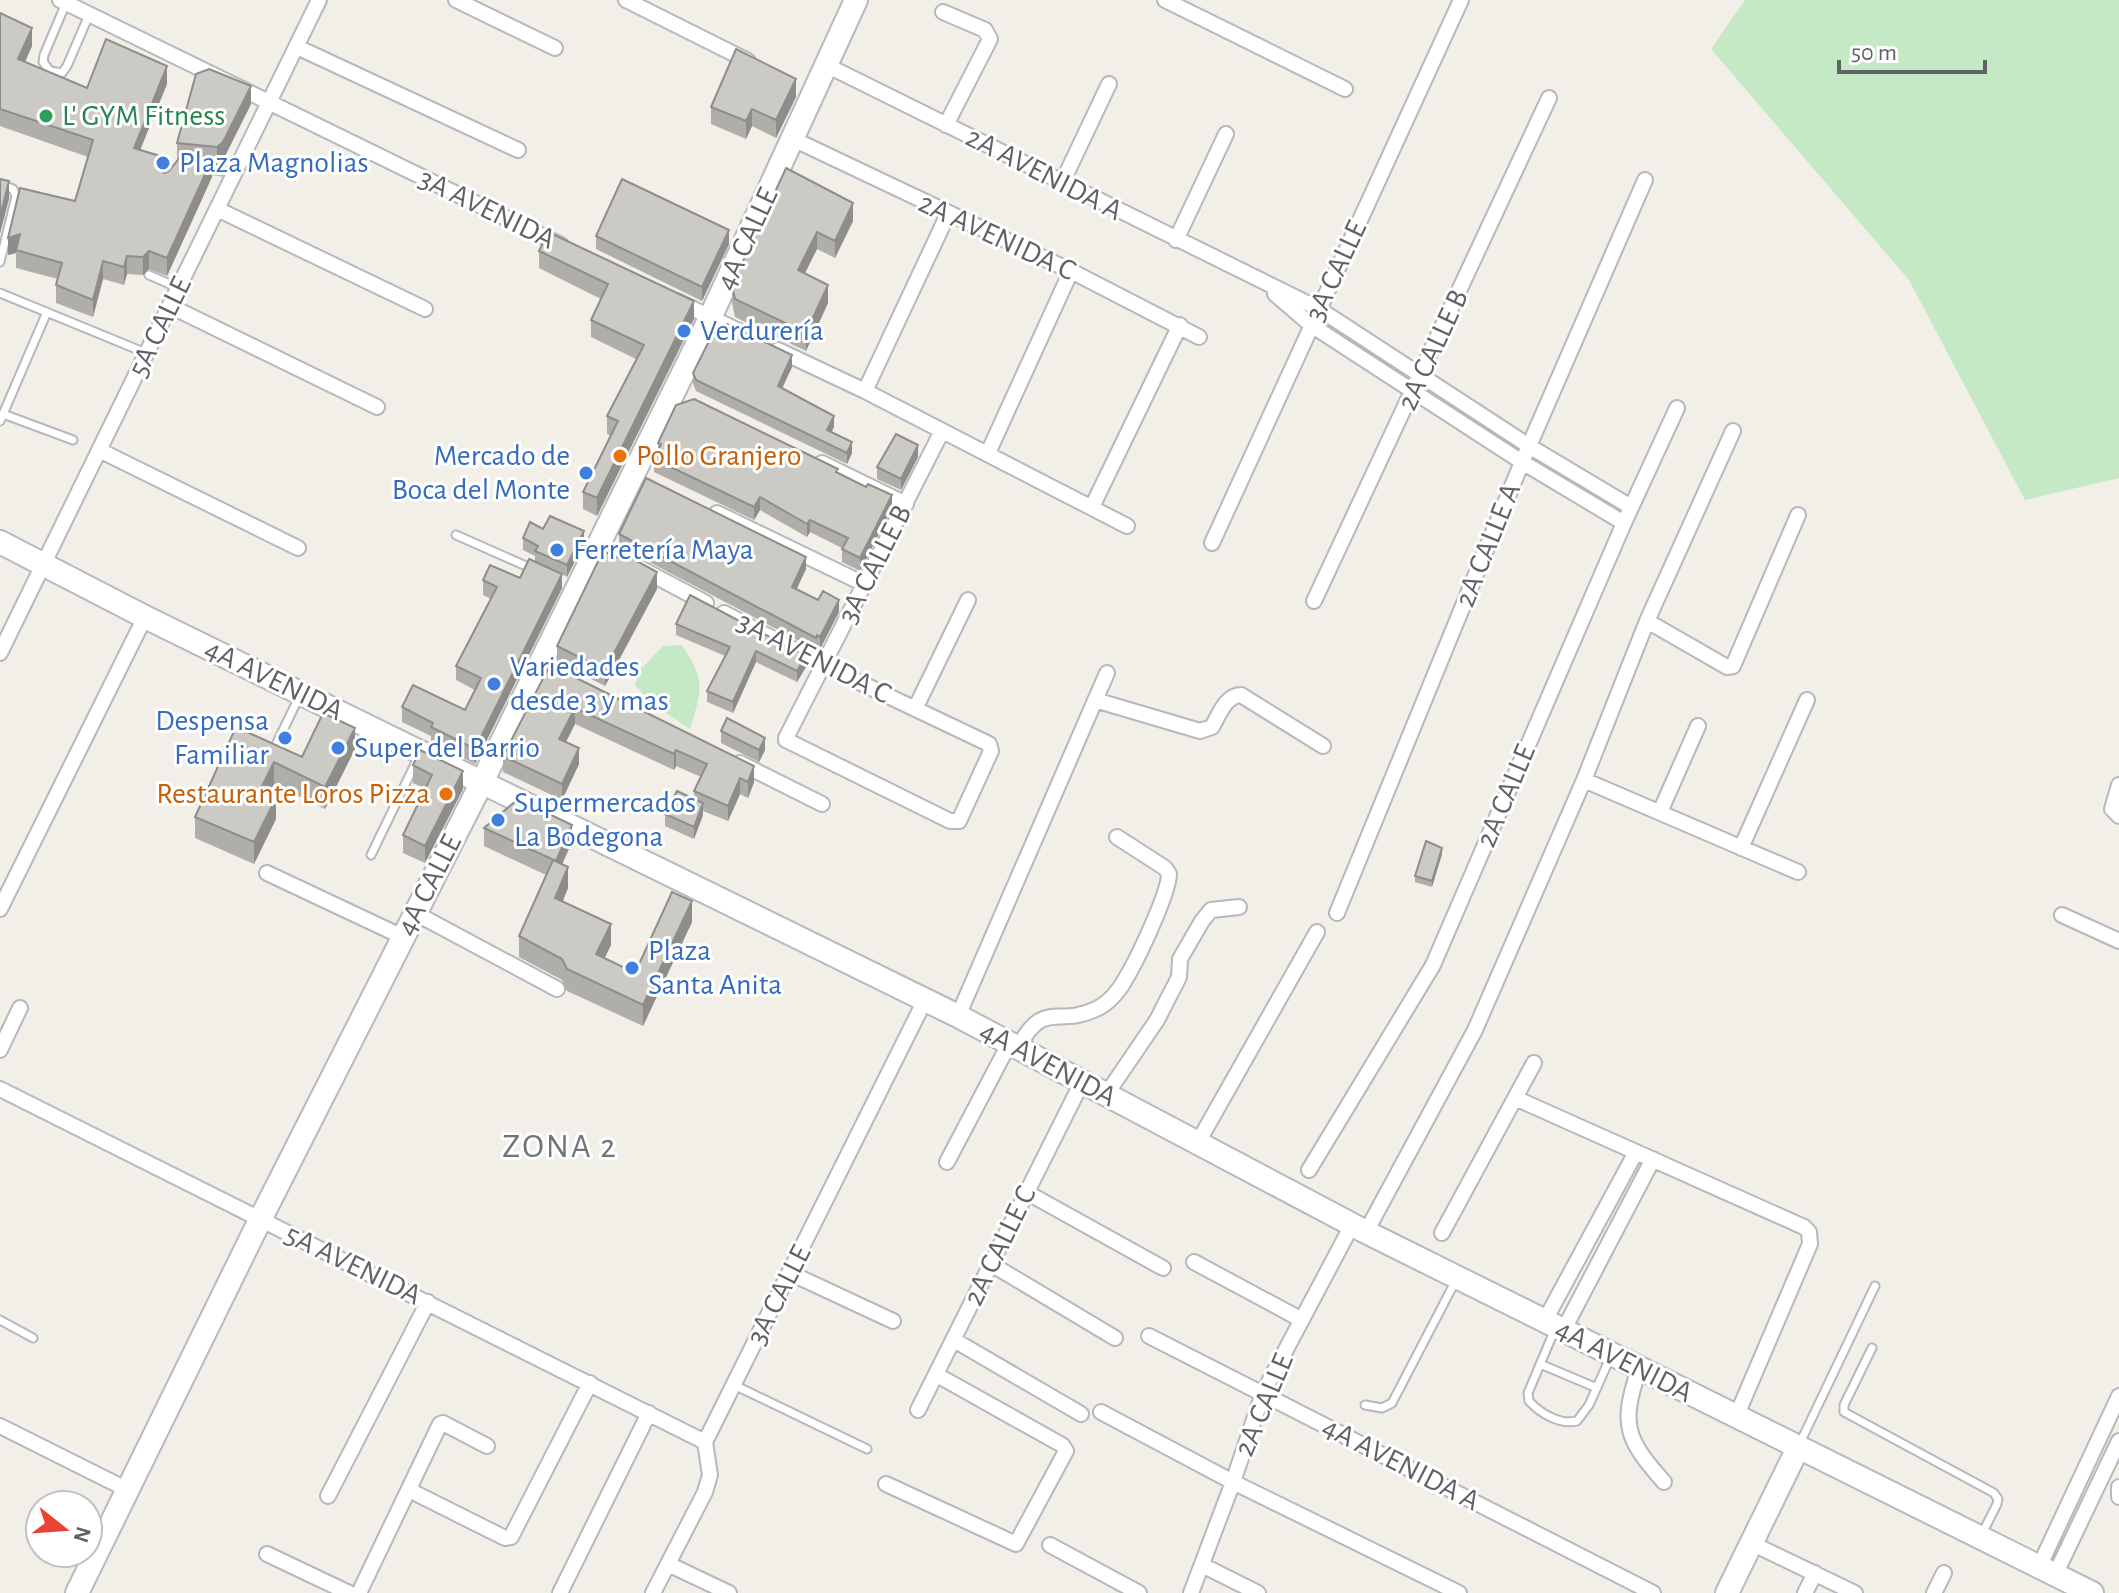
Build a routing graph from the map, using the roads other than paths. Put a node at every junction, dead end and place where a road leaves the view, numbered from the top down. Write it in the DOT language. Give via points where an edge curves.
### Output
graph roads {
  1 [pos="96,0"];
  2 [pos="319,0"];
  3 [pos="456,0"];
  4 [pos="626,0"];
  5 [pos="856,0"];
  6 [pos="1165,0"];
  7 [pos="1461,0"];
  8 [pos="63,2"];
  9 [pos="943,12"];
  10 [pos="89,15"];
  11 [pos="297,47"];
  12 [pos="555,48"];
  13 [pos="826,65"];
  14 [pos="761,68"];
  15 [pos="1109,84"];
  16 [pos="1345,89"];
  17 [pos="1549,98"];
  18 [pos="271,103"];
  19 [pos="946,125"];
  20 [pos="1226,134"];
  21 [pos="793,139"];
  22 [pos="518,150"];
  23 [pos="186,166"];
  24 [pos="235,173"];
  25 [pos="1645,180"];
  26 [pos="1062,183"];
  27 [pos="0,184"];
  28 [pos="217,209"];
  29 [pos="948,214"];
  30 [pos="1176,240"];
  31 [pos="568,249"];
  32 [pos="0,262"];
  33 [pos="1071,271"];
  34 [pos="149,275"];
  35 [pos="1263,284"];
  36 [pos="179,288"];
  37 [pos="0,293"];
  38 [pos="668,297"];
  39 [pos="170,306"];
  40 [pos="425,309"];
  41 [pos="1319,309"];
  42 [pos="47,312"];
  43 [pos="710,318"];
  44 [pos="1180,325"];
  45 [pos="1311,325"];
  46 [pos="1199,337"];
  47 [pos="752,338"];
  48 [pos="766,344"];
  49 [pos="147,353"];
  50 [pos="1421,377"];
  51 [pos="865,391"];
  52 [pos="1413,392"];
  53 [pos="377,407"];
  54 [pos="1677,408"];
  55 [pos="2,417"];
  56 [pos="942,431"];
  57 [pos="1733,431"];
  58 [pos="73,440"];
  59 [pos="1529,446"];
  60 [pos="101,451"];
  61 [pos="988,453"];
  62 [pos="810,457"];
  63 [pos="1522,462"];
  64 [pos="906,504"];
  65 [pos="1092,507"];
  66 [pos="1631,507"];
  67 [pos="706,508"];
  68 [pos="1798,515"];
  69 [pos="1624,523"];
  70 [pos="1127,526"];
  71 [pos="456,535"];
  72 [pos="0,542"];
  73 [pos="1212,543"];
  74 [pos="598,546"];
  75 [pos="298,548"];
  76 [pos="46,564"];
  77 [pos="548,575"];
  78 [pos="864,584"];
  79 [pos="968,600"];
  80 [pos="1314,601"];
  81 [pos="145,617"];
  82 [pos="1647,621"];
  83 [pos="0,653"];
  84 [pos="823,665"];
  85 [pos="1107,673"];
  86 [pos="301,693"];
  87 [pos="1095,700"];
  88 [pos="1807,700"];
  89 [pos="915,709"];
  90 [pos="1698,726"];
  91 [pos="989,744"];
  92 [pos="1323,746"];
  93 [pos="420,753"];
  94 [pos="723,755"];
  95 [pos="270,757"];
  96 [pos="1584,780"];
  97 [pos="482,782"];
  98 [pos="2119,785"];
  99 [pos="822,804"];
  100 [pos="1660,812"];
  101 [pos="2119,816"];
  102 [pos="1117,837"];
  103 [pos="1741,848"];
  104 [pos="371,855"];
  105 [pos="1798,872"];
  106 [pos="267,873"];
  107 [pos="1239,907"];
  108 [pos="0,909"];
  109 [pos="415,913"];
  110 [pos="1337,913"];
  111 [pos="2062,915"];
  112 [pos="1317,932"];
  113 [pos="403,937"];
  114 [pos="2119,941"];
  115 [pos="557,989"];
  116 [pos="925,1000"];
  117 [pos="20,1008"];
  118 [pos="958,1016"];
  119 [pos="1014,1046"];
  120 [pos="0,1050"];
  121 [pos="1534,1063"];
  122 [pos="1082,1082"];
  123 [pos="0,1089"];
  124 [pos="1106,1095"];
  125 [pos="1515,1098"];
  126 [pos="1197,1144"];
  127 [pos="1636,1152"];
  128 [pos="1653,1159"];
  129 [pos="947,1162"];
  130 [pos="1309,1170"];
  131 [pos="1026,1192"];
  132 [pos="260,1220"];
  133 [pos="1359,1229"];
  134 [pos="1442,1233"];
  135 [pos="1194,1262"];
  136 [pos="991,1264"];
  137 [pos="1163,1268"];
  138 [pos="790,1273"];
  139 [pos="1457,1278"];
  140 [pos="1875,1286"];
  141 [pos="428,1302"];
  142 [pos="0,1320"];
  143 [pos="1302,1320"];
  144 [pos="893,1321"];
  145 [pos="1555,1327"];
  146 [pos="1149,1336"];
  147 [pos="33,1338"];
  148 [pos="1115,1338"];
  149 [pos="954,1340"];
  150 [pos="1872,1348"];
  151 [pos="1611,1355"];
  152 [pos="1540,1364"];
  153 [pos="1639,1369"];
  154 [pos="937,1375"];
  155 [pos="590,1383"];
  156 [pos="734,1385"];
  157 [pos="1597,1388"];
  158 [pos="1263,1393"];
  159 [pos="2119,1396"];
  160 [pos="1365,1405"];
  161 [pos="918,1410"];
  162 [pos="1101,1412"];
  163 [pos="649,1413"];
  164 [pos="1081,1414"];
  165 [pos="1736,1417"];
  166 [pos="0,1426"];
  167 [pos="2119,1441"];
  168 [pos="705,1442"];
  169 [pos="487,1446"];
  170 [pos="1798,1448"];
  171 [pos="867,1449"];
  172 [pos="1233,1482"];
  173 [pos="1664,1482"];
  174 [pos="886,1484"];
  175 [pos="2119,1487"];
  176 [pos="128,1490"];
  177 [pos="409,1490"];
  178 [pos="328,1496"];
  179 [pos="2119,1497"];
  180 [pos="1980,1538"];
  181 [pos="1753,1544"];
  182 [pos="1050,1545"];
  183 [pos="267,1554"];
  184 [pos="668,1564"];
  185 [pos="1202,1565"];
  186 [pos="2047,1571"];
  187 [pos="1815,1573"];
  188 [pos="1944,1573"];
  189 [pos="77,1593"];
  190 [pos="349,1593"];
  191 [pos="359,1593"];
  192 [pos="560,1593"];
  193 [pos="653,1593"];
  194 [pos="729,1593"];
  195 [pos="1139,1593"];
  196 [pos="1191,1593"];
  197 [pos="1258,1593"];
  198 [pos="1459,1593"];
  199 [pos="1653,1593"];
  200 [pos="1727,1593"];
  201 [pos="1805,1593"];
  202 [pos="1855,1593"];
  203 [pos="1934,1593"];
  204 [pos="2092,1593"];
  1 -- 10 [label="street"];
  2 -- 11 [label="street, 5A CALLE"];
  3 -- 12 [label="street"];
  4 -- 14 [label="street"];
  5 -- 13 [label="main road, 4A CALLE"];
  6 -- 16 [label="street"];
  7 -- 41 [label="street, 3A CALLE"];
  8 -- 10 [label="street, 3A AVENIDA"];
  8 -- 10 [label="lane" via="44,55 50,71 62,73 67,66"];
  9 -- 19 [label="street" via="985,30 990,39"];
  10 -- 18 [label="street, 3A AVENIDA"];
  11 -- 18 [label="street, 5A CALLE"];
  11 -- 22 [label="street"];
  13 -- 19 [label="street, 2A AVENIDA A"];
  13 -- 21 [label="main road, 4A CALLE" via="806,91"];
  15 -- 26 [label="street"];
  17 -- 50 [label="street, 2A CALLE B"];
  18 -- 24 [label="street, 5A CALLE"];
  18 -- 31 [label="street, 3A AVENIDA"];
  19 -- 26 [label="street, 2A AVENIDA A"];
  20 -- 30 [label="street"];
  21 -- 29 [label="street, 2A AVENIDA C"];
  21 -- 43 [label="main road, 4A CALLE"];
  23 -- 24 [label="lane"];
  24 -- 28 [label="street, 5A CALLE"];
  25 -- 59 [label="street, 2A CALLE A"];
  26 -- 30 [label="street, 2A AVENIDA A"];
  27 -- 32 [label="lane" via="13,189 16,199"];
  28 -- 36 [label="street, 5A CALLE"];
  28 -- 40 [label="street"];
  29 -- 33 [label="street, 2A AVENIDA C"];
  29 -- 51 [label="street"];
  30 -- 35 [label="street, 2A AVENIDA A"];
  33 -- 44 [label="street, 2A AVENIDA C"];
  33 -- 61 [label="street"];
  34 -- 36 [label="lane"];
  35 -- 41 [label="street, 2A AVENIDA A"];
  35 -- 45 [label="street, 2A AVENIDA A"];
  36 -- 39 [label="street, 5A CALLE"];
  37 -- 42 [label="lane"];
  38 -- 43 [label="street"];
  39 -- 49 [label="street, 5A CALLE"];
  39 -- 53 [label="street"];
  41 -- 45 [label="street, 3A CALLE"];
  41 -- 50 [label="street, 2A AVENIDA A"];
  42 -- 49 [label="lane"];
  42 -- 55 [label="lane"];
  43 -- 47 [label="street"];
  43 -- 74 [label="main road, 4A CALLE" via="641,477"];
  44 -- 46 [label="street, 2A AVENIDA C"];
  44 -- 65 [label="street"];
  45 -- 52 [label="street, 2A AVENIDA A"];
  45 -- 73 [label="street, 3A CALLE"];
  48 -- 51 [label="street"];
  49 -- 60 [label="street, 5A CALLE"];
  50 -- 52 [label="street, 2A CALLE B"];
  50 -- 59 [label="street, 2A AVENIDA A"];
  51 -- 56 [label="street"];
  52 -- 63 [label="street, 2A AVENIDA A"];
  52 -- 80 [label="street, 2A CALLE B"];
  54 -- 66 [label="street, 2A CALLE"];
  55 -- 58 [label="lane"];
  56 -- 61 [label="street"];
  56 -- 64 [label="street, 3A CALLE B"];
  57 -- 82 [label="street, 2A CALLE"];
  59 -- 63 [label="street, 2A CALLE A"];
  59 -- 66 [label="street, 2A AVENIDA A"];
  60 -- 75 [label="street"];
  60 -- 76 [label="street, 5A CALLE"];
  61 -- 65 [label="street"];
  62 -- 64 [label="street"];
  63 -- 69 [label="street, 2A AVENIDA A"];
  63 -- 110 [label="street, 2A CALLE A"];
  64 -- 78 [label="street, 3A CALLE B"];
  65 -- 70 [label="street"];
  66 -- 69 [label="street, 2A CALLE"];
  67 -- 78 [label="street"];
  68 -- 82 [label="street" via="1733,666"];
  69 -- 130 [label="street, 2A CALLE" via="1433,965"];
  71 -- 77 [label="lane"];
  72 -- 76 [label="main road, 4A AVENIDA"];
  74 -- 84 [label="street, 3A AVENIDA C"];
  74 -- 97 [label="main road, 4A CALLE" via="573,586 546,668"];
  76 -- 81 [label="main road, 4A AVENIDA"];
  76 -- 83 [label="street, 5A CALLE"];
  78 -- 84 [label="street, 3A CALLE B"];
  79 -- 89 [label="street"];
  81 -- 86 [label="main road, 4A AVENIDA"];
  81 -- 108 [label="street"];
  82 -- 96 [label="street, 2A CALLE"];
  84 -- 89 [label="street, 3A AVENIDA C"];
  84 -- 91 [label="street, 3A CALLE B" via="786,740 950,821 959,821 964,814 991,751"];
  85 -- 87 [label="street"];
  86 -- 93 [label="main road, 4A AVENIDA"];
  86 -- 95 [label="lane"];
  87 -- 92 [label="street" via="1200,731 1212,727 1228,699 1241,695"];
  87 -- 118 [label="street"];
  88 -- 103 [label="street"];
  89 -- 91 [label="street, 3A AVENIDA C"];
  90 -- 100 [label="street"];
  93 -- 97 [label="main road, 4A AVENIDA"];
  93 -- 104 [label="lane"];
  94 -- 99 [label="street"];
  96 -- 100 [label="street"];
  96 -- 133 [label="street, 2A CALLE" via="1475,1030"];
  97 -- 109 [label="main road, 4A CALLE"];
  97 -- 116 [label="main road, 4A AVENIDA"];
  98 -- 101 [label="street" via="2112,809"];
  100 -- 103 [label="street"];
  102 -- 119 [label="street" via="1169,874 1128,977 1099,1008 1074,1017 1044,1017"];
  103 -- 105 [label="street"];
  106 -- 113 [label="street"];
  107 -- 124 [label="street" via="1211,910 1202,921 1180,959 1176,985 1157,1020"];
  109 -- 113 [label="main road, 4A CALLE"];
  109 -- 115 [label="street"];
  111 -- 114 [label="street"];
  112 -- 126 [label="street"];
  113 -- 132 [label="main road, 4A CALLE"];
  116 -- 118 [label="main road, 4A AVENIDA"];
  116 -- 138 [label="street, 3A CALLE"];
  117 -- 120 [label="street"];
  118 -- 119 [label="main road, 4A AVENIDA"];
  119 -- 122 [label="main road, 4A AVENIDA"];
  119 -- 129 [label="street"];
  121 -- 125 [label="street"];
  122 -- 124 [label="main road, 4A AVENIDA"];
  122 -- 131 [label="street, 2A CALLE C"];
  123 -- 132 [label="street, 5A AVENIDA"];
  124 -- 126 [label="main road, 4A AVENIDA"];
  125 -- 127 [label="street"];
  125 -- 134 [label="street"];
  126 -- 133 [label="main road, 4A AVENIDA"];
  127 -- 128 [label="street"];
  127 -- 145 [label="street"];
  128 -- 145 [label="street"];
  128 -- 165 [label="street" via="1809,1232 1810,1244"];
  131 -- 136 [label="street, 2A CALLE C"];
  131 -- 137 [label="street"];
  132 -- 141 [label="street, 5A AVENIDA"];
  132 -- 176 [label="main road, 4A CALLE"];
  133 -- 139 [label="main road, 4A AVENIDA"];
  133 -- 143 [label="street, 2A CALLE"];
  135 -- 143 [label="street"];
  136 -- 148 [label="street"];
  136 -- 149 [label="street, 2A CALLE C"];
  138 -- 144 [label="street"];
  138 -- 156 [label="street, 3A CALLE"];
  139 -- 145 [label="main road, 4A AVENIDA"];
  139 -- 160 [label="lane" via="1392,1403 1382,1408"];
  140 -- 170 [label="lane"];
  141 -- 155 [label="street, 5A AVENIDA"];
  141 -- 178 [label="street"];
  142 -- 147 [label="lane"];
  143 -- 158 [label="street, 2A CALLE"];
  145 -- 151 [label="main road, 4A AVENIDA"];
  145 -- 152 [label="lane"];
  146 -- 158 [label="street, 4A AVENIDA A"];
  149 -- 154 [label="street, 2A CALLE C"];
  149 -- 164 [label="street"];
  150 -- 180 [label="lane" via="1843,1410 1994,1493 1997,1504"];
  151 -- 153 [label="main road, 4A AVENIDA"];
  151 -- 157 [label="lane"];
  152 -- 157 [label="lane"];
  152 -- 157 [label="lane" via="1529,1401 1547,1416 1577,1421"];
  153 -- 165 [label="main road, 4A AVENIDA"];
  153 -- 173 [label="street" via="1629,1399 1629,1427 1639,1453"];
  154 -- 161 [label="street, 2A CALLE C"];
  154 -- 174 [label="street" via="1066,1451 1016,1544"];
  155 -- 163 [label="street, 5A AVENIDA"];
  155 -- 177 [label="street" via="511,1537"];
  156 -- 168 [label="street, 3A CALLE"];
  156 -- 171 [label="lane"];
  158 -- 172 [label="street, 2A CALLE"];
  158 -- 199 [label="street, 4A AVENIDA A"];
  159 -- 186 [label="street"];
  162 -- 172 [label="street"];
  163 -- 168 [label="street, 5A AVENIDA"];
  163 -- 192 [label="street"];
  165 -- 170 [label="main road, 4A AVENIDA"];
  166 -- 176 [label="street"];
  167 -- 186 [label="street"];
  168 -- 184 [label="street" via="710,1475 705,1492"];
  169 -- 177 [label="street" via="441,1424"];
  170 -- 180 [label="main road, 4A AVENIDA"];
  170 -- 181 [label="main road"];
  172 -- 185 [label="street, 2A CALLE"];
  172 -- 198 [label="street"];
  175 -- 179 [label="street"];
  176 -- 189 [label="main road, 4A CALLE"];
  177 -- 191 [label="street"];
  180 -- 186 [label="main road, 4A AVENIDA"];
  181 -- 187 [label="street"];
  181 -- 200 [label="main road"];
  182 -- 195 [label="street"];
  183 -- 190 [label="street"];
  184 -- 193 [label="street"];
  184 -- 194 [label="street"];
  185 -- 196 [label="street, 2A CALLE"];
  185 -- 197 [label="street"];
  186 -- 204 [label="main road, 4A AVENIDA"];
  187 -- 201 [label="street"];
  187 -- 202 [label="street"];
  188 -- 203 [label="street"];
}
